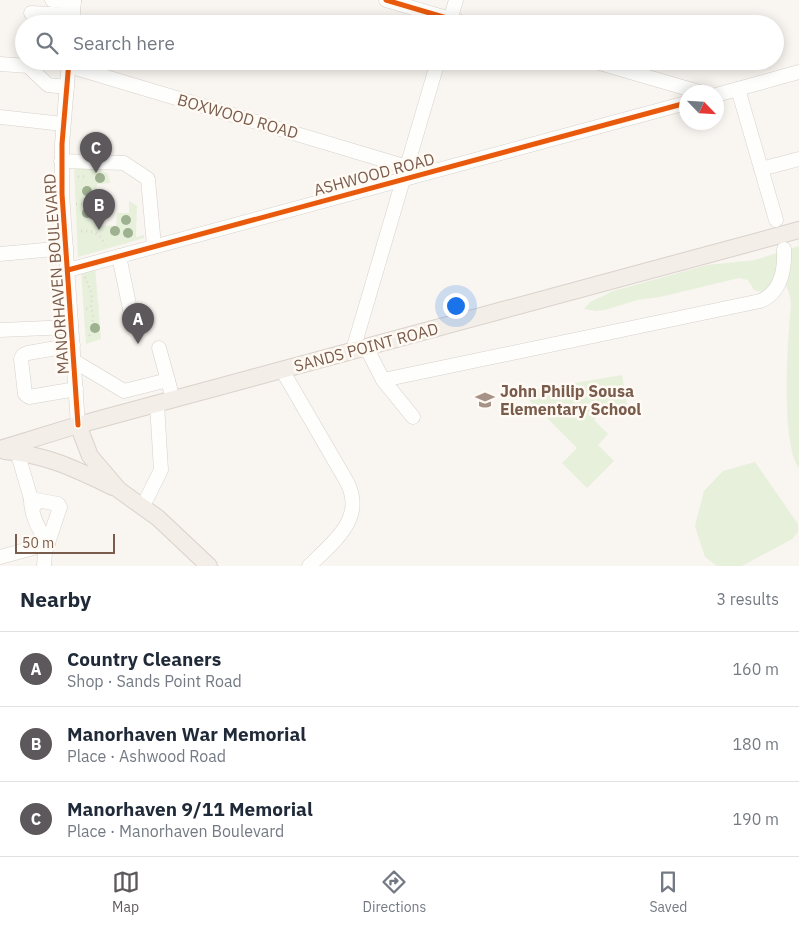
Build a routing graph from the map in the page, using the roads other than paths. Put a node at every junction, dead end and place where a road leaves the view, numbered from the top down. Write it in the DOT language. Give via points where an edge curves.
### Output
graph roads {
  1 [pos="52,0"];
  2 [pos="386,0"];
  3 [pos="456,0"];
  4 [pos="73,10"];
  5 [pos="31,12"];
  6 [pos="432,15"];
  7 [pos="452,15"];
  8 [pos="0,64"];
  9 [pos="15,65"];
  10 [pos="32,70"];
  11 [pos="68,70"];
  12 [pos="87,70"];
  13 [pos="435,70"];
  14 [pos="624,70"];
  15 [pos="799,72"];
  16 [pos="679,86"];
  17 [pos="67,87"];
  18 [pos="738,89"];
  19 [pos="724,93"];
  20 [pos="679,105"];
  21 [pos="0,117"];
  22 [pos="63,124"];
  23 [pos="799,159"];
  24 [pos="61,161"];
  25 [pos="762,169"];
  26 [pos="405,173"];
  27 [pos="776,220"];
  28 [pos="799,230"];
  29 [pos="154,246"];
  30 [pos="66,248"];
  31 [pos="784,249"];
  32 [pos="0,254"];
  33 [pos="119,256"];
  34 [pos="68,270"];
  35 [pos="131,314"];
  36 [pos="71,326"];
  37 [pos="0,330"];
  38 [pos="72,345"];
  39 [pos="159,348"];
  40 [pos="360,349"];
  41 [pos="74,361"];
  42 [pos="282,370"];
  43 [pos="168,380"];
  44 [pos="383,380"];
  45 [pos="76,389"];
  46 [pos="124,391"];
  47 [pos="173,399"];
  48 [pos="157,404"];
  49 [pos="128,412"];
  50 [pos="413,417"];
  51 [pos="78,424"];
  52 [pos="8,449"];
  53 [pos="119,490"];
  54 [pos="143,506"];
  55 [pos="36,509"];
  56 [pos="48,544"];
  57 [pos="0,558"];
  58 [pos="44,566"];
  59 [pos="209,566"];
  60 [pos="309,566"];
  1 -- 4 [label="street"];
  2 -- 6 [label="street"];
  3 -- 7 [label="street"];
  4 -- 5 [label="street"];
  8 -- 9 [label="street"];
  10 -- 17 [label="street" via="48,85"];
  11 -- 17 [label="street, MANORHAVEN BOULEVARD"];
  12 -- 26 [label="street, BOXWOOD ROAD"];
  13 -- 26 [label="street"];
  14 -- 16 [label="street"];
  15 -- 18 [label="street"];
  17 -- 22 [label="street, MANORHAVEN BOULEVARD"];
  18 -- 19 [label="street"];
  18 -- 25 [label="street"];
  20 -- 26 [label="street, ASHWOOD ROAD"];
  21 -- 22 [label="street"];
  22 -- 24 [label="street, MANORHAVEN BOULEVARD"];
  23 -- 25 [label="street"];
  24 -- 29 [label="street" via="124,163 148,179"];
  24 -- 30 [label="street, MANORHAVEN BOULEVARD"];
  25 -- 27 [label="street"];
  26 -- 29 [label="street, ASHWOOD ROAD"];
  26 -- 40 [label="street"];
  28 -- 40 [label="main road, SANDS POINT ROAD"];
  29 -- 33 [label="street, ASHWOOD ROAD"];
  30 -- 32 [label="street"];
  30 -- 34 [label="street, MANORHAVEN BOULEVARD"];
  31 -- 44 [label="street" via="780,282 773,293 760,301"];
  33 -- 34 [label="street, ASHWOOD ROAD"];
  33 -- 35 [label="street"];
  34 -- 36 [label="street, MANORHAVEN BOULEVARD"];
  36 -- 37 [label="street"];
  36 -- 38 [label="street, MANORHAVEN BOULEVARD"];
  38 -- 41 [label="street, MANORHAVEN BOULEVARD"];
  38 -- 45 [label="street" via="28,353 21,358 25,394"];
  39 -- 43 [label="street"];
  40 -- 42 [label="main road, SANDS POINT ROAD"];
  40 -- 44 [label="street"];
  41 -- 45 [label="street, MANORHAVEN BOULEVARD"];
  41 -- 46 [label="street"];
  42 -- 47 [label="main road, SANDS POINT ROAD"];
  42 -- 60 [label="street" via="353,497 349,522"];
  43 -- 46 [label="street"];
  43 -- 47 [label="street"];
  44 -- 50 [label="street"];
  45 -- 51 [label="street, MANORHAVEN BOULEVARD"];
  46 -- 49 [label="street"];
  47 -- 48 [label="main road, SANDS POINT ROAD"];
  48 -- 49 [label="main road, SANDS POINT ROAD"];
  48 -- 54 [label="street" via="161,470"];
  49 -- 51 [label="main road, SANDS POINT ROAD"];
  51 -- 52 [label="main road, SANDS POINT ROAD"];
  51 -- 53 [label="main road" via="90,456"];
  52 -- 53 [label="main road" via="50,459"];
  52 -- 55 [label="street"];
  53 -- 54 [label="main road"];
  54 -- 59 [label="main road"];
  55 -- 56 [label="street"];
  55 -- 56 [label="street" via="31,510 34,522"];
  55 -- 56 [label="street" via="60,506"];
  56 -- 57 [label="street"];
  56 -- 58 [label="street"];
}
